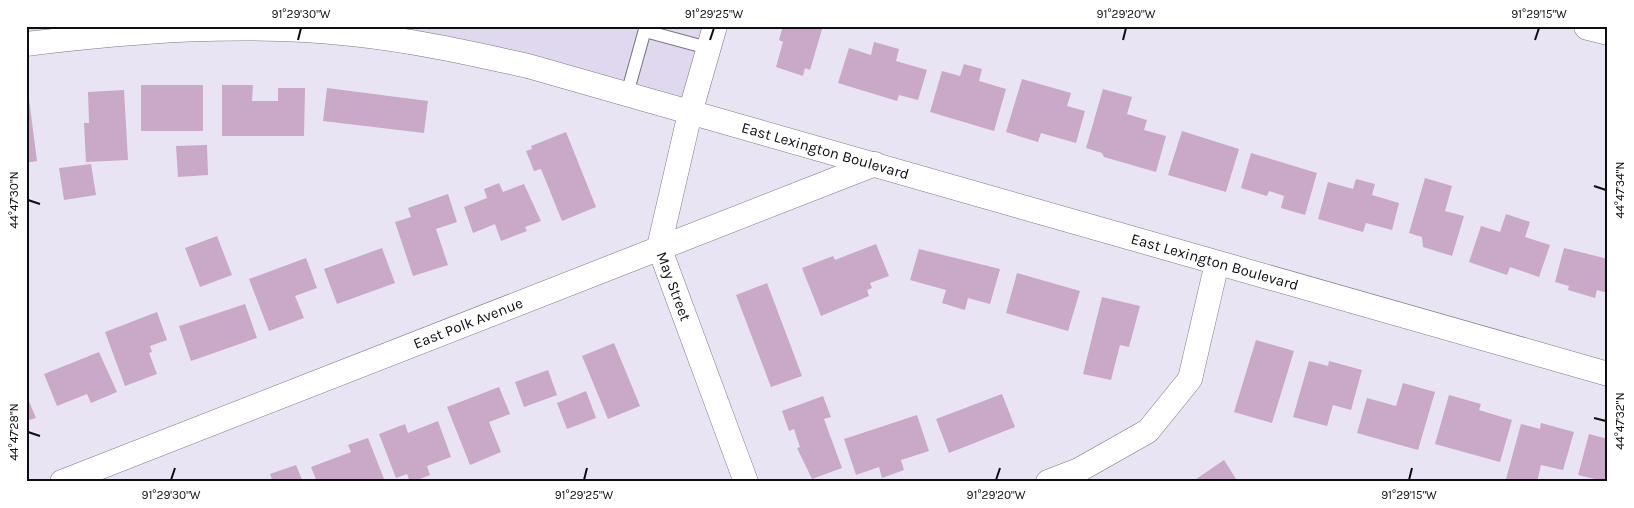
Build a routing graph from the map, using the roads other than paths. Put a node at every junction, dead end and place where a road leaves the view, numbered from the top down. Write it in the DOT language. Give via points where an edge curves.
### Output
graph roads {
  1 [pos="1588,26"];
  2 [pos="645,29"];
  3 [pos="98,31"];
  4 [pos="1608,31"];
  5 [pos="711,37"];
  6 [pos="26,44"];
  7 [pos="627,94"];
  8 [pos="690,113"];
  9 [pos="875,164"];
  10 [pos="659,247"];
  11 [pos="1217,263"];
  12 [pos="1608,374"];
  13 [pos="62,482"];
  14 [pos="746,482"];
  15 [pos="1048,482"];
  1 -- 4 [label="main road"];
  2 -- 5 [label="lane"];
  2 -- 7 [label="lane"];
  3 -- 6 [label="street, East Lexington Boulevard"];
  3 -- 7 [label="street, East Lexington Boulevard" via="239,29 352,34 528,66"];
  5 -- 8 [label="street, May Street"];
  7 -- 8 [label="street, East Lexington Boulevard"];
  8 -- 9 [label="street, East Lexington Boulevard"];
  8 -- 10 [label="street, May Street"];
  9 -- 10 [label="street, East Polk Avenue"];
  9 -- 11 [label="street, East Lexington Boulevard"];
  10 -- 13 [label="street, East Polk Avenue"];
  10 -- 14 [label="street, May Street"];
  11 -- 12 [label="street, East Lexington Boulevard"];
  11 -- 15 [label="street" via="1190,379 1148,431 1079,470"];
}
